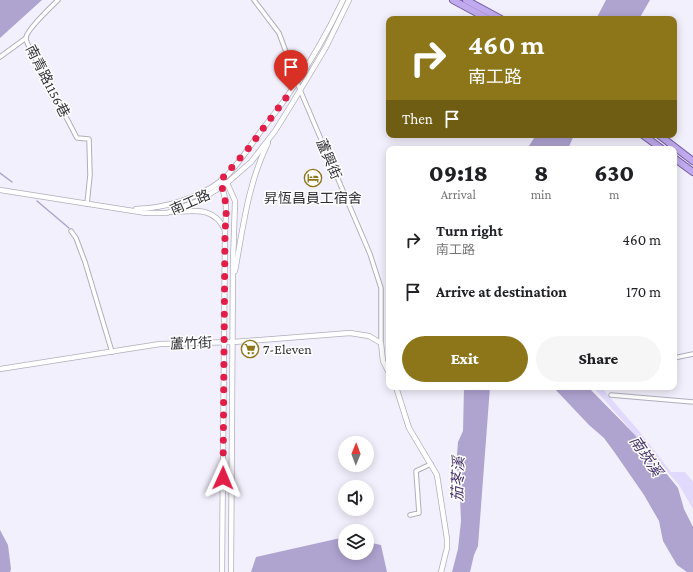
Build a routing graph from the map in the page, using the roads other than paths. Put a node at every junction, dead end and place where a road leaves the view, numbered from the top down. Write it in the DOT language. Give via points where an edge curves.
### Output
graph roads {
  1 [pos="58,0"];
  2 [pos="254,0"];
  3 [pos="343,0"];
  4 [pos="349,0"];
  5 [pos="453,0"];
  6 [pos="466,0"];
  7 [pos="482,16"];
  8 [pos="495,16"];
  9 [pos="26,38"];
  10 [pos="0,57"];
  11 [pos="296,82"];
  12 [pos="300,90"];
  13 [pos="275,131"];
  14 [pos="648,138"];
  15 [pos="663,138"];
  16 [pos="658,146"];
  17 [pos="673,146"];
  18 [pos="677,149"];
  19 [pos="677,160"];
  20 [pos="693,161"];
  21 [pos="693,172"];
  22 [pos="221,180"];
  23 [pos="228,183"];
  24 [pos="221,186"];
  25 [pos="0,190"];
  26 [pos="87,204"];
  27 [pos="121,210"];
  28 [pos="168,213"];
  29 [pos="225,230"];
  30 [pos="71,231"];
  31 [pos="234,279"];
  32 [pos="224,342"];
  33 [pos="233,342"];
  34 [pos="381,343"];
  35 [pos="112,352"];
  36 [pos="693,354"];
  37 [pos="677,357"];
  38 [pos="386,367"];
  39 [pos="0,369"];
  40 [pos="397,390"];
  41 [pos="611,396"];
  42 [pos="693,402"];
  43 [pos="431,464"];
  44 [pos="410,515"];
  45 [pos="222,572"];
  46 [pos="231,572"];
  47 [pos="441,572"];
  1 -- 9 [label="street, 南青路1156巷" via="37,20"];
  2 -- 11 [label="street, 蘆興街" via="278,33"];
  3 -- 11 [label="street, 南工路"];
  4 -- 12 [label="street, 南工路"];
  5 -- 7 [label="main road"];
  6 -- 8 [label="main road"];
  9 -- 10 [label="street"];
  9 -- 26 [label="street, 南青路1156巷" via="77,138 89,139 90,174"];
  11 -- 12 [label="street, 蘆興街"];
  11 -- 22 [label="street, 南工路" via="248,149"];
  12 -- 13 [label="street, 南工路"];
  12 -- 34 [label="street, 蘆興街" via="380,281"];
  13 -- 23 [label="street, 南工路" via="251,162"];
  13 -- 31 [label="street" via="262,155 241,230"];
  14 -- 16 [label="main road"];
  15 -- 17 [label="main road"];
  18 -- 20 [label="main road"];
  19 -- 21 [label="main road"];
  22 -- 23 [label="street"];
  22 -- 24 [label="street"];
  22 -- 27 [label="street, 南工路" via="180,202"];
  23 -- 24 [label="street, 南工路"];
  23 -- 31 [label="street" via="234,201"];
  24 -- 28 [label="street, 南工路" via="200,200"];
  24 -- 29 [label="street" via="226,202"];
  25 -- 26 [label="street, 南工路"];
  26 -- 27 [label="street, 南工路"];
  27 -- 28 [label="street, 南工路"];
  28 -- 29 [label="street" via="206,212 217,218"];
  29 -- 32 [label="street"];
  30 -- 35 [label="street" via="85,262"];
  31 -- 33 [label="street"];
  32 -- 33 [label="street, 蘆竹街"];
  32 -- 35 [label="street, 蘆竹街" via="160,344"];
  32 -- 45 [label="street"];
  33 -- 34 [label="street, 蘆竹街" via="350,333 368,336"];
  33 -- 46 [label="street"];
  34 -- 38 [label="street, 蘆興街"];
  35 -- 39 [label="street, 蘆竹街"];
  36 -- 37 [label="street"];
  40 -- 43 [label="street" via="408,428"];
  41 -- 42 [label="street"];
  43 -- 44 [label="street" via="416,471 419,513"];
  43 -- 47 [label="street" via="437,475 447,539"];
}
